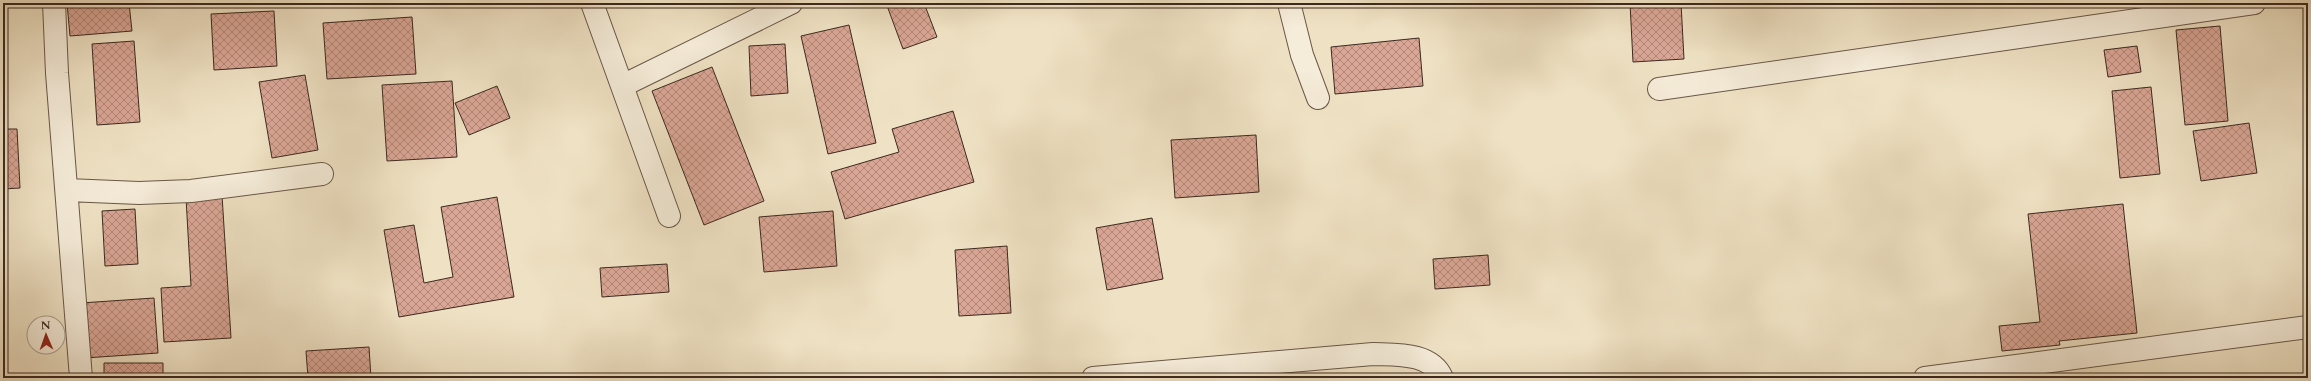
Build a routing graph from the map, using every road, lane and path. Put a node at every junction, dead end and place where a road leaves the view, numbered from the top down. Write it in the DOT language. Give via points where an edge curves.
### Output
graph roads {
  1 [pos="54,3"];
  2 [pos="592,3"];
  3 [pos="791,3"];
  4 [pos="1289,3"];
  5 [pos="2254,3"];
  6 [pos="622,86"];
  7 [pos="1658,89"];
  8 [pos="1318,98"];
  9 [pos="322,174"];
  10 [pos="67,190"];
  11 [pos="669,216"];
  12 [pos="2308,326"];
  13 [pos="81,378"];
  14 [pos="1093,378"];
  15 [pos="1442,378"];
  16 [pos="1925,378"];
  1 -- 10 [label="street"];
  2 -- 6 [label="street"];
  3 -- 6 [label="street"];
  4 -- 8 [label="street" via="1302,55"];
  5 -- 7 [label="street"];
  6 -- 11 [label="street"];
  9 -- 10 [label="street" via="191,191"];
  10 -- 13 [label="street"];
  12 -- 16 [label="street"];
  14 -- 15 [label="street" via="1373,354 1417,357 1438,370"];
}
